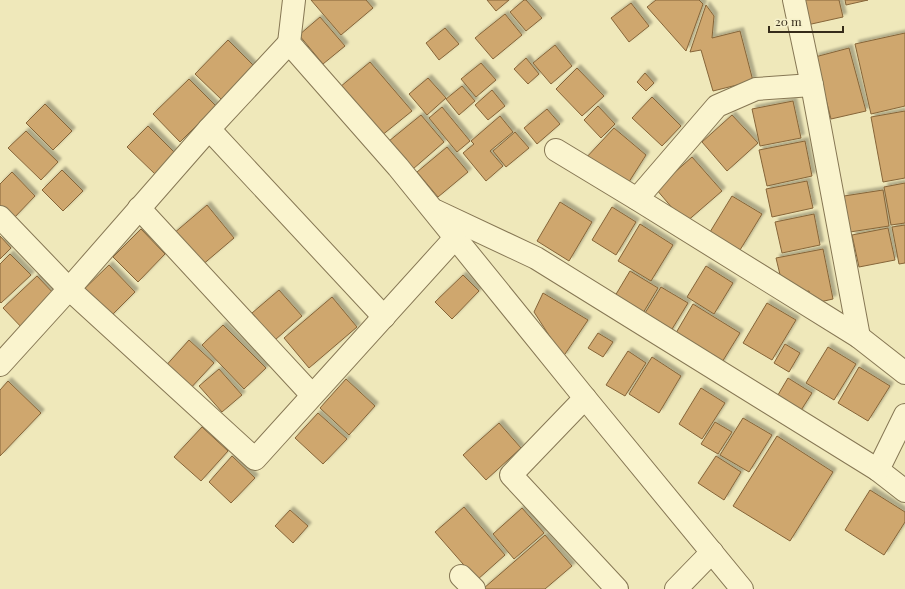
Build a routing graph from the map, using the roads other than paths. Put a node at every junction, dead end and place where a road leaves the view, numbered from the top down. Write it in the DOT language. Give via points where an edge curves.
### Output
graph roads {
  1 [pos="294,0"];
  2 [pos="794,0"];
  3 [pos="289,43"];
  4 [pos="812,85"];
  5 [pos="209,129"];
  6 [pos="556,150"];
  7 [pos="637,199"];
  8 [pos="140,208"];
  9 [pos="432,209"];
  10 [pos="0,217"];
  11 [pos="455,238"];
  12 [pos="68,289"];
  13 [pos="384,317"];
  14 [pos="859,337"];
  15 [pos="0,365"];
  16 [pos="905,373"];
  17 [pos="312,395"];
  18 [pos="585,398"];
  19 [pos="905,415"];
  20 [pos="878,470"];
  21 [pos="905,491"];
  22 [pos="712,552"];
  23 [pos="617,589"];
  24 [pos="676,589"];
  25 [pos="742,589"];
  1 -- 3 [label="street"];
  2 -- 4 [label="street"];
  3 -- 5 [label="street"];
  3 -- 9 [label="street"];
  4 -- 7 [label="street" via="756,89 718,106"];
  4 -- 14 [label="street"];
  5 -- 8 [label="street"];
  5 -- 13 [label="street"];
  6 -- 7 [label="street"];
  7 -- 14 [label="street"];
  8 -- 12 [label="street"];
  8 -- 17 [label="street"];
  9 -- 11 [label="street"];
  9 -- 20 [label="street" via="536,258"];
  10 -- 12 [label="street"];
  11 -- 13 [label="street"];
  11 -- 18 [label="street"];
  12 -- 15 [label="street"];
  12 -- 17 [label="street" via="255,459"];
  13 -- 17 [label="street"];
  14 -- 16 [label="street"];
  18 -- 22 [label="street"];
  18 -- 23 [label="street" via="511,475"];
  19 -- 20 [label="street"];
  20 -- 21 [label="street"];
  22 -- 24 [label="street"];
  22 -- 25 [label="street"];
}
